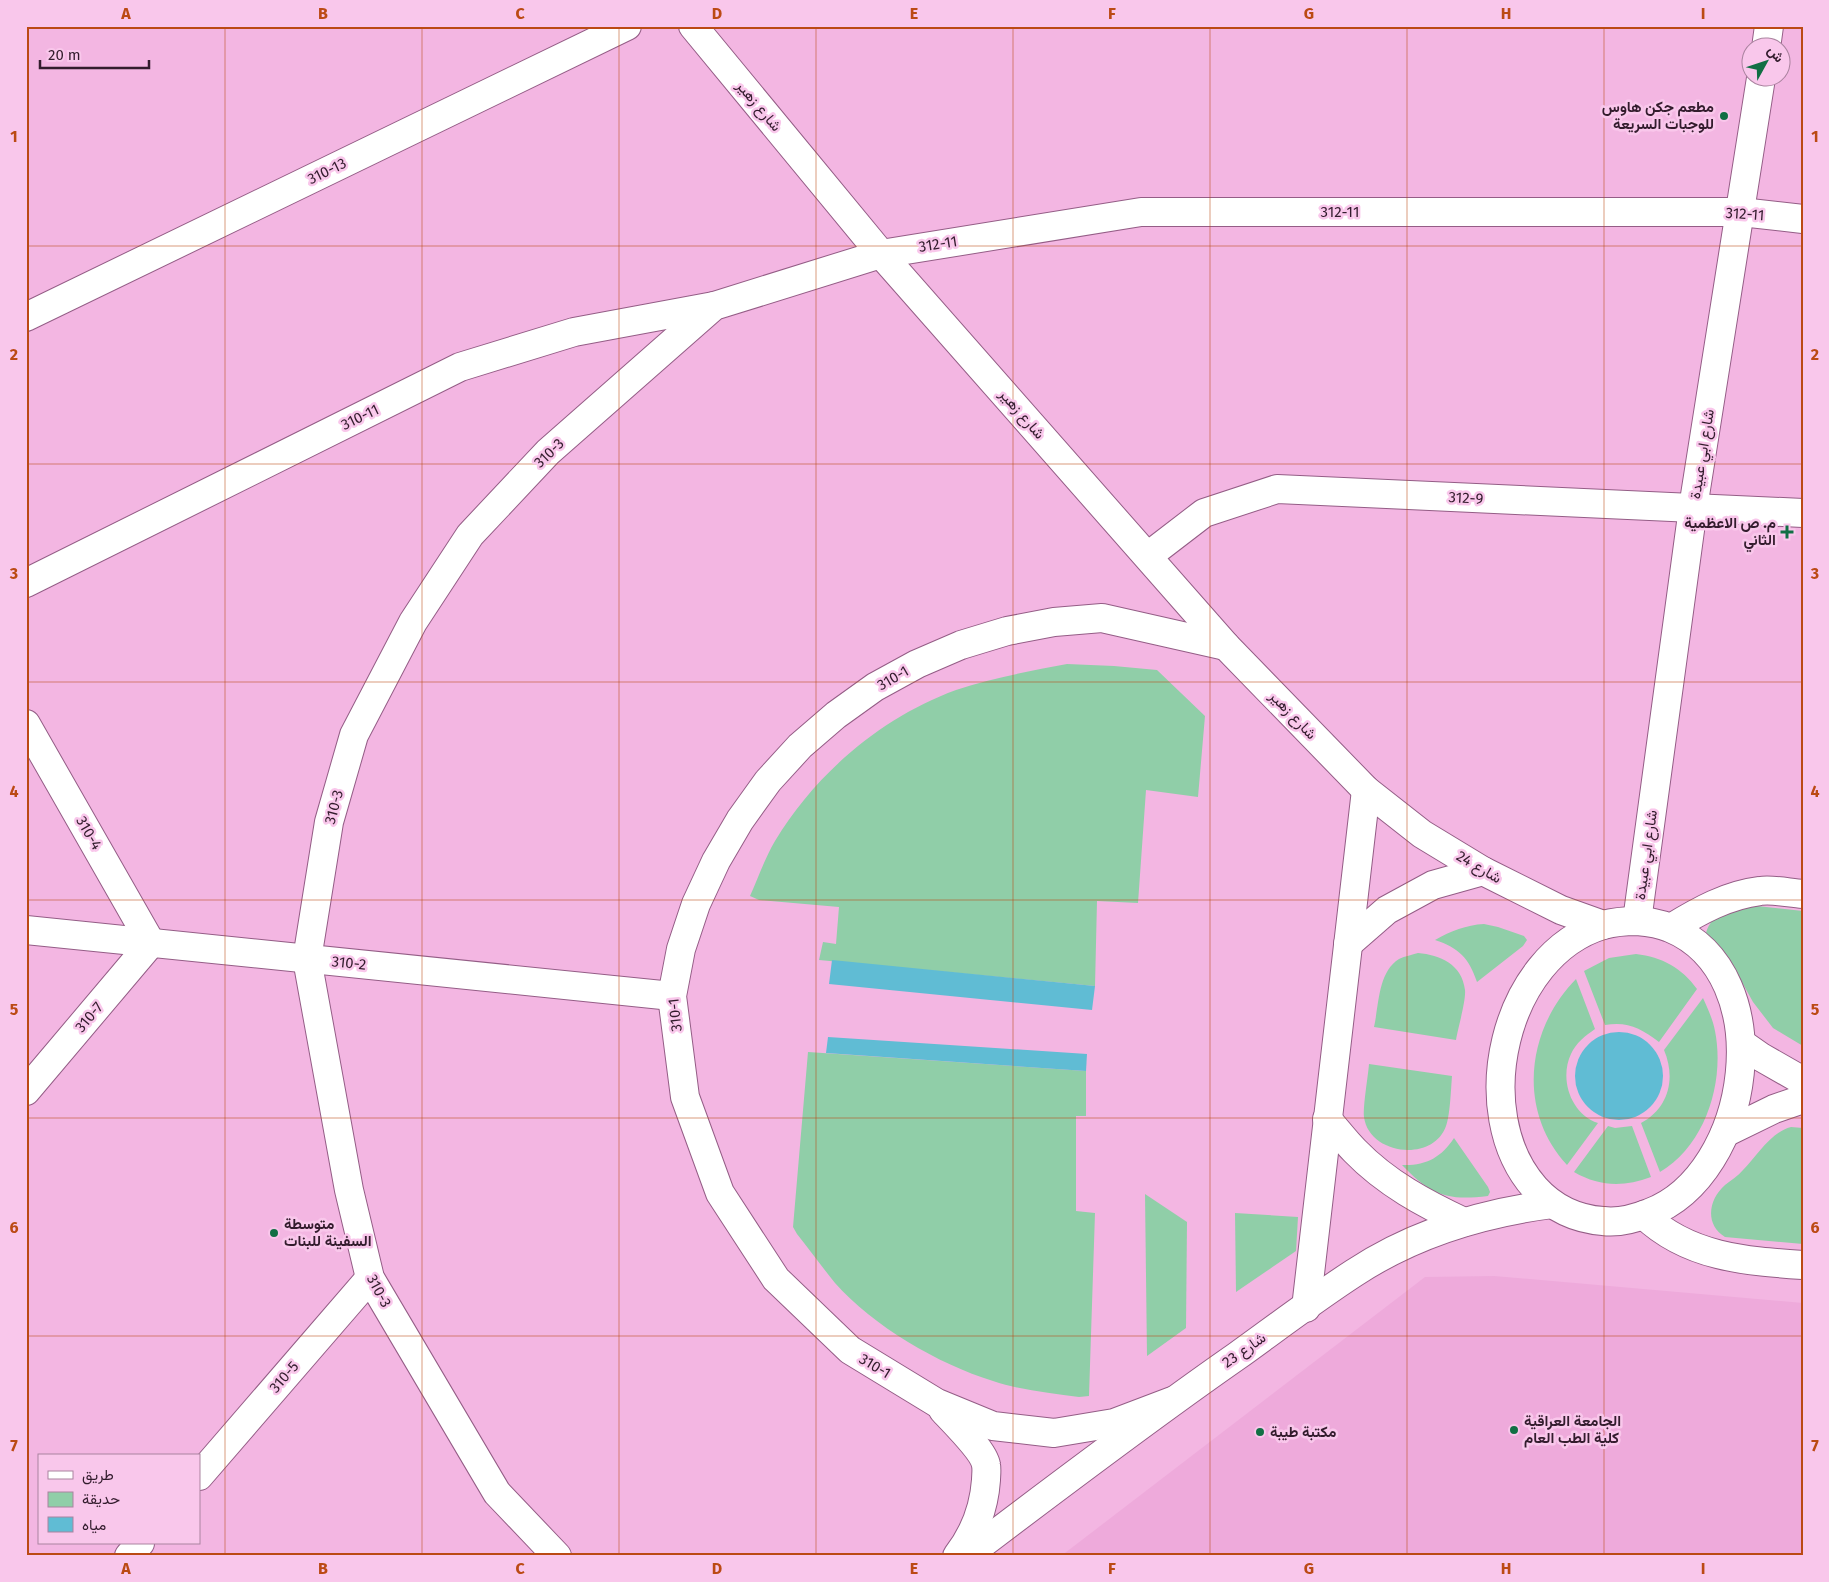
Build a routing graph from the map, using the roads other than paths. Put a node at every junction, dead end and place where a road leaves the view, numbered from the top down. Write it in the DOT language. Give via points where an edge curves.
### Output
graph roads {
  1 [pos="627,26"];
  2 [pos="693,26"];
  3 [pos="1760,88"];
  4 [pos="1741,212"];
  5 [pos="1803,219"];
  6 [pos="881,254"];
  7 [pos="714,306"];
  8 [pos="26,317"];
  9 [pos="1693,508"];
  10 [pos="1803,512"];
  11 [pos="1148,556"];
  12 [pos="26,583"];
  13 [pos="1226,646"];
  14 [pos="26,724"];
  15 [pos="1366,790"];
  16 [pos="1483,871"];
  17 [pos="1803,894"];
  18 [pos="1637,921"];
  19 [pos="1603,925"];
  20 [pos="1671,928"];
  21 [pos="26,930"];
  22 [pos="151,943"];
  23 [pos="1348,944"];
  24 [pos="307,959"];
  25 [pos="672,996"];
  26 [pos="1741,1043"];
  27 [pos="1803,1081"];
  28 [pos="26,1091"];
  29 [pos="1803,1099"];
  30 [pos="1327,1119"];
  31 [pos="1725,1133"];
  32 [pos="1552,1204"];
  33 [pos="1644,1215"];
  34 [pos="1464,1222"];
  35 [pos="1803,1265"];
  36 [pos="370,1278"];
  37 [pos="1306,1308"];
  38 [pos="1172,1401"];
  39 [pos="937,1404"];
  40 [pos="200,1475"];
  41 [pos="139,1544"];
  42 [pos="129,1556"];
  43 [pos="557,1556"];
  44 [pos="957,1556"];
  45 [pos="966,1556"];
  1 -- 8 [label="street, 310-13"];
  2 -- 6 [label="street, شارع زهير"];
  3 -- 4 [label="street, شارع ابي عبيدة"];
  4 -- 5 [label="street, 312-11"];
  4 -- 6 [label="street, 312-11" via="1141,212"];
  4 -- 9 [label="street, شارع ابي عبيدة"];
  6 -- 7 [label="street, 310-3"];
  6 -- 11 [label="street, شارع زهير"];
  7 -- 12 [label="street, 310-11" via="574,332 460,367"];
  7 -- 24 [label="street, 310-3" via="548,452 470,535 413,622 354,735 329,822"];
  9 -- 10 [label="street, 312-9"];
  9 -- 11 [label="street, 312-9" via="1277,489 1204,512"];
  9 -- 18 [label="street, شارع ابي عبيدة"];
  11 -- 13 [label="street, شارع زهير"];
  13 -- 15 [label="street, شارع زهير"];
  13 -- 25 [label="street, 310-1" via="1102,618 1054,622 1007,631 961,645 875,687 800,746 740,820 716,860 696,904 681,949"];
  14 -- 22 [label="street, 310-4"];
  15 -- 16 [label="street, شارع 24" via="1422,834"];
  15 -- 23 [label="street"];
  16 -- 19 [label="street, شارع 24" via="1562,910"];
  16 -- 23 [label="street" via="1433,885 1387,910"];
  17 -- 20 [label="street" via="1762,890 1729,898 1706,907"];
  18 -- 19 [label="street"];
  18 -- 20 [label="street"];
  19 -- 32 [label="street" via="1571,940 1540,971 1524,993 1505,1044 1500,1099 1506,1134 1520,1167"];
  20 -- 26 [label="street" via="1700,947 1722,975 1735,1008"];
  21 -- 22 [label="street, 310-2"];
  22 -- 24 [label="street, 310-2"];
  22 -- 28 [label="street, 310-7"];
  23 -- 30 [label="street"];
  24 -- 25 [label="street, 310-2"];
  24 -- 36 [label="street, 310-3" via="349,1190"];
  25 -- 39 [label="street, 310-1" via="685,1097 720,1193 776,1279 850,1350"];
  26 -- 27 [label="street"];
  26 -- 31 [label="street" via="1737,1098"];
  29 -- 31 [label="street"];
  30 -- 34 [label="street" via="1356,1152 1389,1180 1425,1204"];
  30 -- 37 [label="street"];
  31 -- 33 [label="street" via="1708,1164 1684,1191"];
  32 -- 33 [label="street" via="1579,1217 1605,1222"];
  32 -- 34 [label="street, شارع 23"];
  33 -- 35 [label="street" via="1663,1231 1704,1252 1750,1262"];
  34 -- 37 [label="street, شارع 23" via="1400,1248 1355,1272"];
  36 -- 40 [label="street, 310-5"];
  36 -- 43 [label="street, 310-3" via="497,1493"];
  37 -- 38 [label="street, شارع 23"];
  38 -- 39 [label="street, 310-1" via="1114,1423 1054,1433 993,1426"];
  38 -- 45 [label="street, شارع 23"];
  39 -- 44 [label="street" via="971,1439 986,1464 980,1515"];
  41 -- 42 [label="street"];
}
